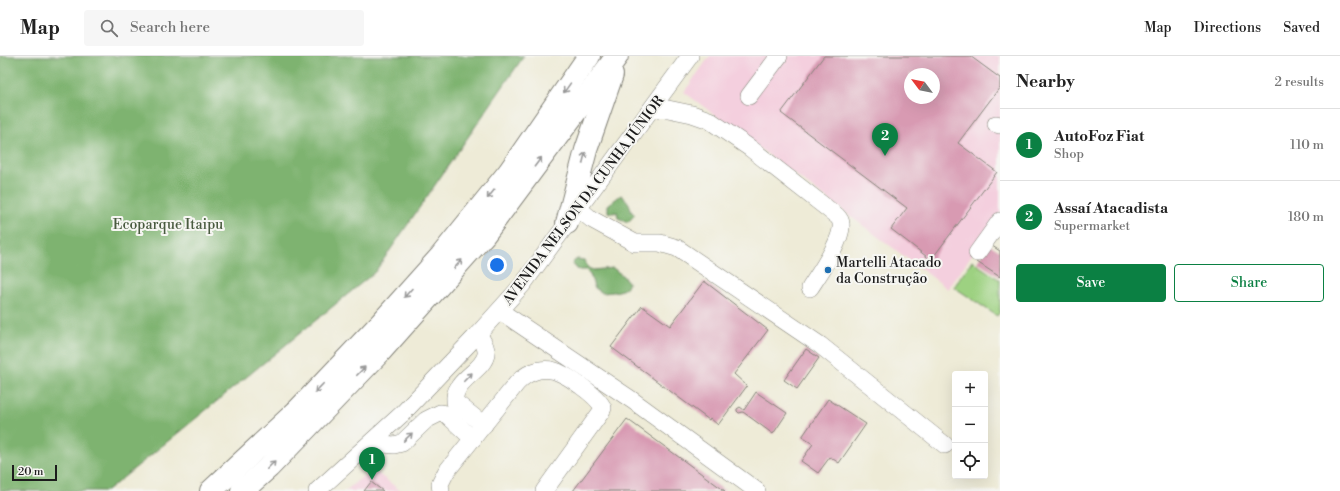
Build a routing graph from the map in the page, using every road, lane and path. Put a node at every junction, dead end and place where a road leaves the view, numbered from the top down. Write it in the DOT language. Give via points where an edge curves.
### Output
graph roads {
  1 [pos="589,56"];
  2 [pos="618,56"];
  3 [pos="690,56"];
  4 [pos="779,56"];
  5 [pos="749,96"];
  6 [pos="652,109"];
  7 [pos="573,215"];
  8 [pos="1000,221"];
  9 [pos="977,253"];
  10 [pos="810,288"];
  11 [pos="500,311"];
  12 [pos="478,334"];
  13 [pos="450,408"];
  14 [pos="484,425"];
  15 [pos="473,439"];
  16 [pos="372,443"];
  17 [pos="945,445"];
  18 [pos="335,483"];
  19 [pos="211,491"];
  20 [pos="242,491"];
  21 [pos="317,491"];
  22 [pos="440,491"];
  23 [pos="544,491"];
  24 [pos="757,491"];
  1 -- 19 [label="highway, one-way" via="509,172 441,256 303,404"];
  7 -- 2 [label="highway, one-way" via="586,150"];
  20 -- 2 [label="highway, one-way" via="269,467 380,352 484,235"];
  3 -- 6 [label="street, AVENIDA NELSON DA CUNHA JÚNIOR"];
  4 -- 5 [label="street"];
  6 -- 7 [label="street, AVENIDA NELSON DA CUNHA JÚNIOR"];
  6 -- 10 [label="street" via="668,109 709,120 750,148 837,216 841,222 841,230 831,255"];
  7 -- 11 [label="street, AVENIDA NELSON DA CUNHA JÚNIOR"];
  7 -- 17 [label="street" via="591,219 635,243 660,243 677,248 820,345"];
  8 -- 9 [label="street"];
  11 -- 12 [label="street, AVENIDA NELSON DA CUNHA JÚNIOR"];
  11 -- 24 [label="street" via="632,400"];
  13 -- 12 [label="street, one-way" via="459,386 484,361 485,346"];
  12 -- 16 [label="street, AVENIDA NELSON DA CUNHA JÚNIOR"];
  13 -- 14 [label="street"];
  13 -- 15 [label="street"];
  16 -- 13 [label="street, one-way" via="402,443 426,420"];
  14 -- 15 [label="street"];
  14 -- 23 [label="street" via="517,383 531,372 546,369 561,373 601,403 601,412"];
  15 -- 22 [label="street" via="446,472 440,484"];
  16 -- 18 [label="street, AVENIDA NELSON DA CUNHA JÚNIOR"];
  18 -- 21 [label="street, AVENIDA NELSON DA CUNHA JÚNIOR"];
}
